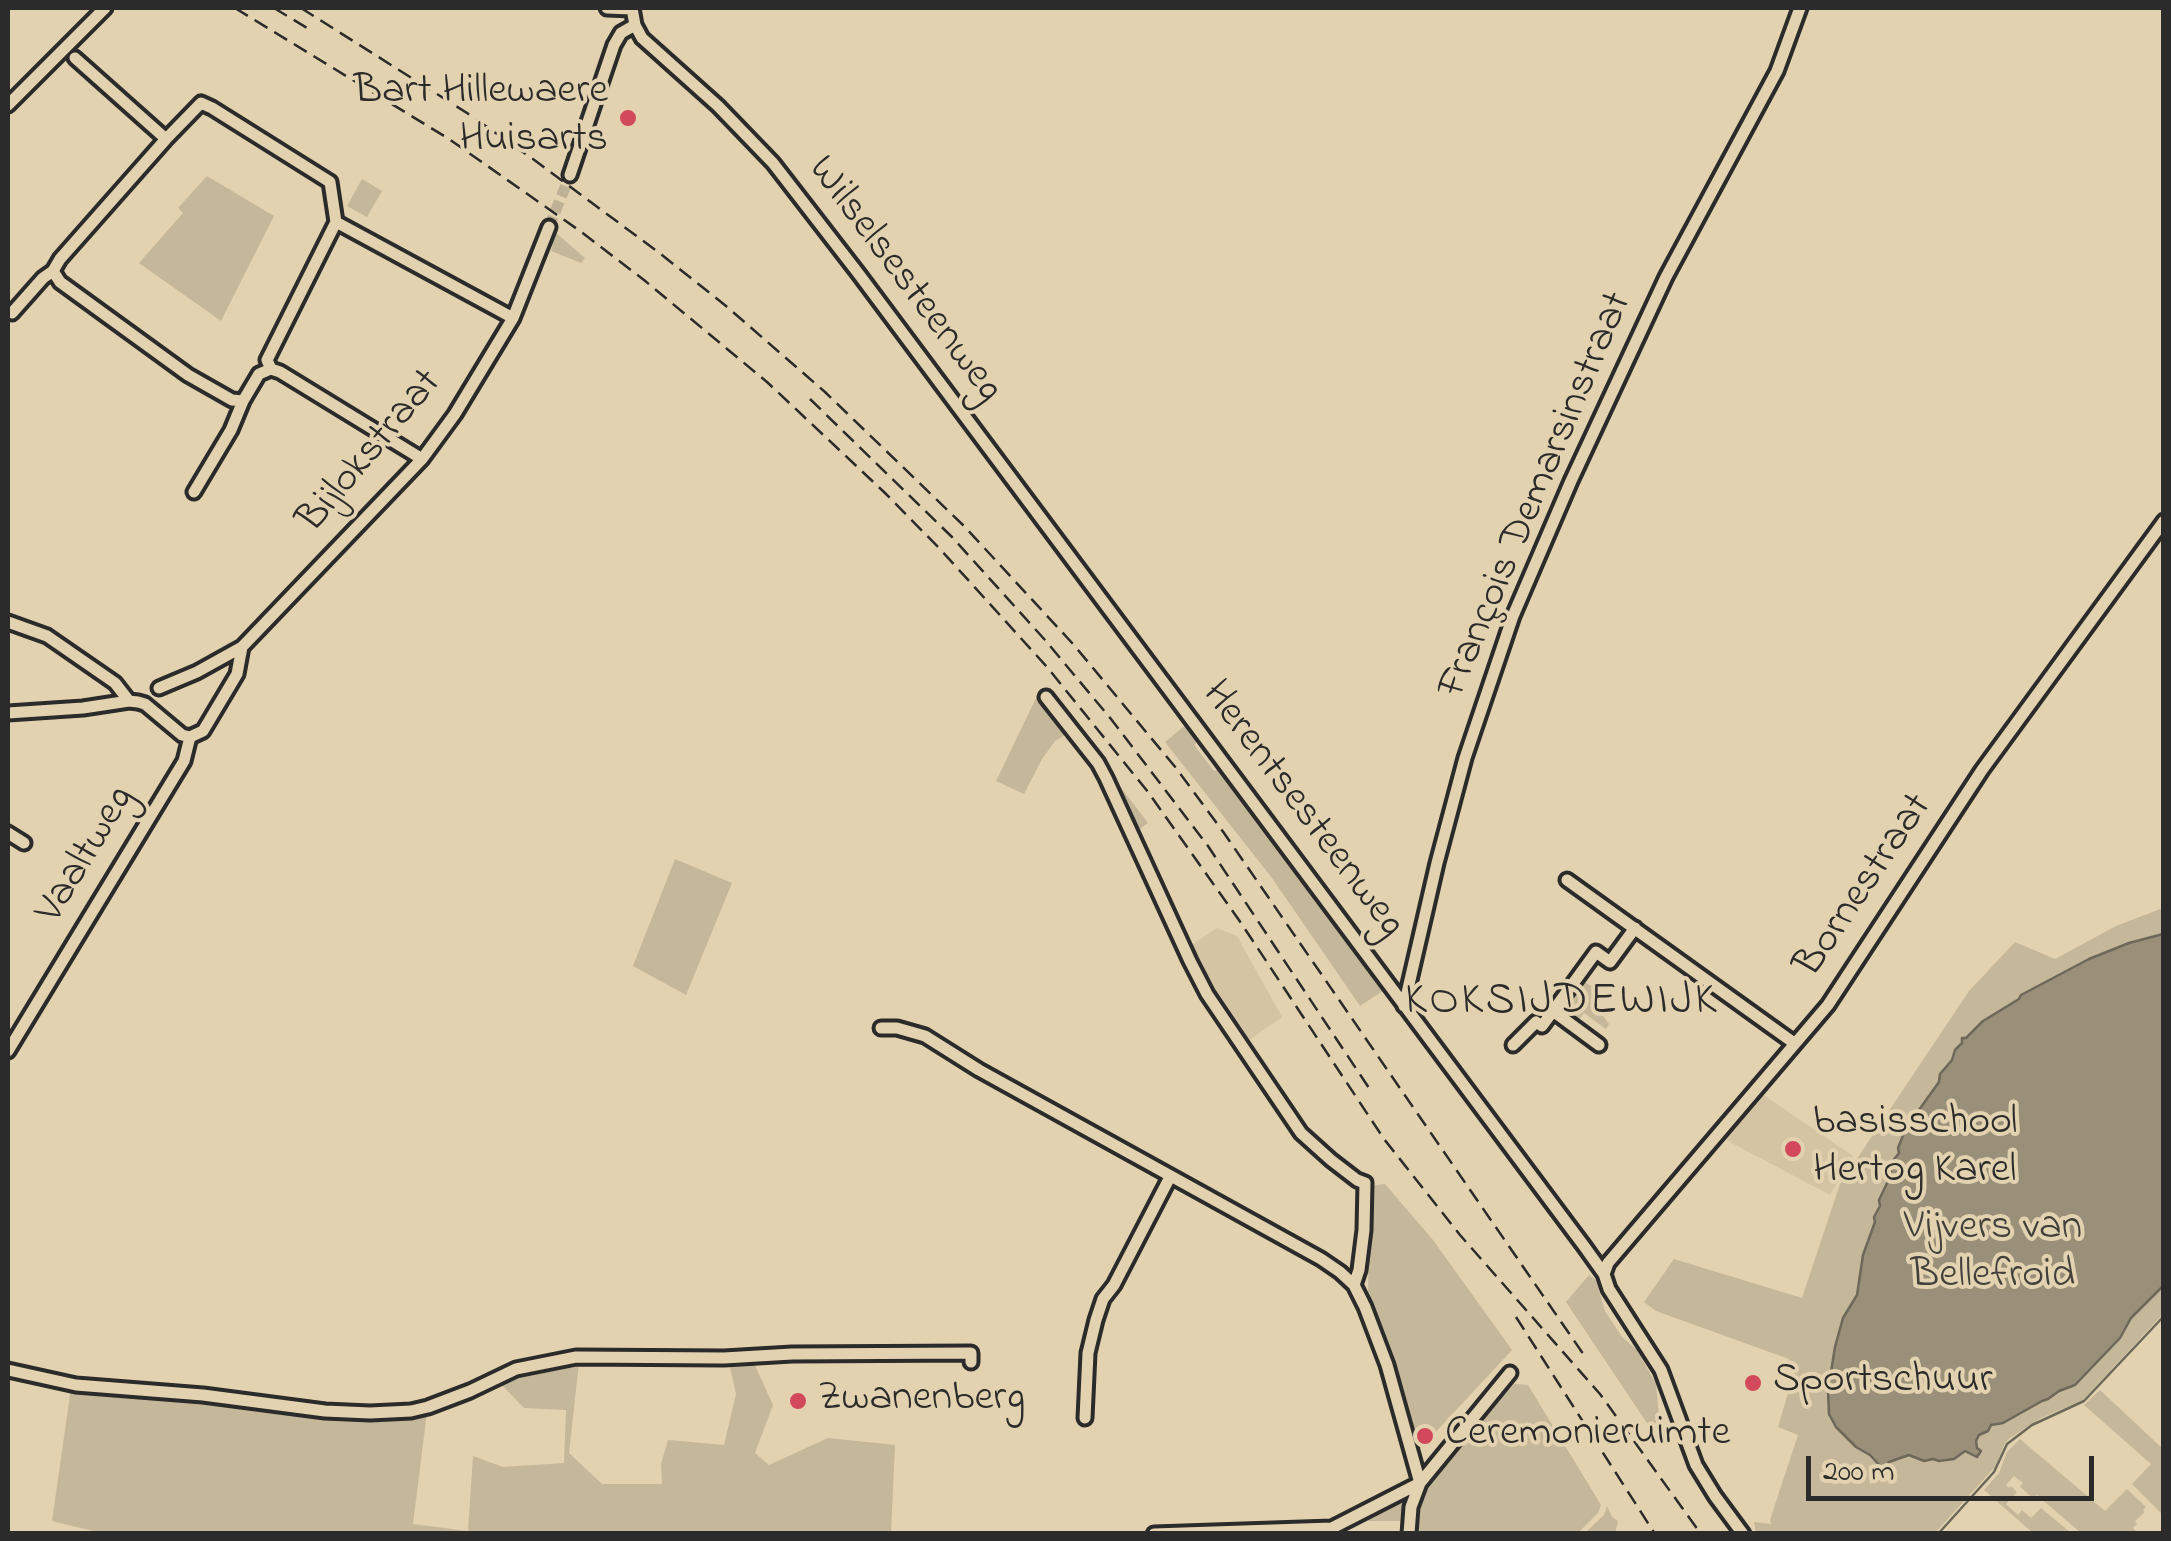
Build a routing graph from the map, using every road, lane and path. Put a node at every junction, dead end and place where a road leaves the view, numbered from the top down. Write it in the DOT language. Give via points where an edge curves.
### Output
graph roads {
  1 [pos="104,8"];
  2 [pos="607,8"];
  3 [pos="632,8"];
  4 [pos="1800,8"];
  5 [pos="635,25"];
  6 [pos="75,58"];
  7 [pos="8,105"];
  8 [pos="166,139"];
  9 [pos="570,175"];
  10 [pos="336,222"];
  11 [pos="549,227"];
  12 [pos="53,271"];
  13 [pos="12,313"];
  14 [pos="513,318"];
  15 [pos="270,369"];
  16 [pos="243,401"];
  17 [pos="422,459"];
  18 [pos="194,492"];
  19 [pos="2164,521"];
  20 [pos="8,622"];
  21 [pos="1124,628"];
  22 [pos="242,647"];
  23 [pos="159,688"];
  24 [pos="1046,696"];
  25 [pos="222,699"];
  26 [pos="129,701"];
  27 [pos="8,713"];
  28 [pos="190,737"];
  29 [pos="8,833"];
  30 [pos="24,843"];
  31 [pos="1567,880"];
  32 [pos="1635,928"];
  33 [pos="1404,1006"];
  34 [pos="1553,1011"];
  35 [pos="881,1028"];
  36 [pos="1513,1044"];
  37 [pos="1794,1044"];
  38 [pos="1599,1045"];
  39 [pos="8,1050"];
  40 [pos="1170,1177"];
  41 [pos="1604,1274"];
  42 [pos="1354,1285"];
  43 [pos="971,1362"];
  44 [pos="8,1370"];
  45 [pos="1510,1372"];
  46 [pos="1085,1418"];
  47 [pos="1420,1483"];
  48 [pos="1154,1534"];
  49 [pos="1410,1534"];
  50 [pos="1743,1534"];
  1 -- 7 [label="street"];
  2 -- 3 [label="street"];
  3 -- 5 [label="street"];
  4 -- 33 [label="street, François Demarsinstraat" via="1768,89 1666,277 1514,616 1465,758"];
  5 -- 9 [label="street" via="614,45"];
  5 -- 21 [label="street, Wilselsesteenweg" via="773,163"];
  6 -- 8 [label="street"];
  8 -- 10 [label="street" via="201,104 212,108 330,182"];
  8 -- 12 [label="street"];
  10 -- 14 [label="street"];
  10 -- 15 [label="street" via="267,360"];
  11 -- 14 [label="street, Bijlokstraat"];
  12 -- 13 [label="street"];
  12 -- 16 [label="street" via="188,374"];
  14 -- 17 [label="street, Bijlokstraat"];
  15 -- 16 [label="street" via="259,374"];
  15 -- 17 [label="street"];
  16 -- 18 [label="street"];
  17 -- 22 [label="street, Bijlokstraat"];
  19 -- 37 [label="street, Bornestraat" via="1982,770 1828,1005"];
  20 -- 26 [label="street" via="47,636 114,682"];
  21 -- 33 [label="street, Herentsesteenweg"];
  22 -- 23 [label="street, Bijlokstraat"];
  22 -- 25 [label="street, Bijlokstraat" via="237,674"];
  24 -- 42 [label="street" via="1098,763 1207,994 1301,1132 1365,1183"];
  25 -- 28 [label="street, Vaaltweg" via="203,731"];
  26 -- 27 [label="street"];
  26 -- 28 [label="street" via="145,704"];
  28 -- 39 [label="street, Vaaltweg" via="184,761"];
  29 -- 30 [label="street"];
  31 -- 32 [label="street"];
  32 -- 34 [label="street" via="1610,962 1596,952"];
  32 -- 37 [label="street"];
  33 -- 41 [label="street, Herentsesteenweg"];
  34 -- 36 [label="street"];
  34 -- 38 [label="street"];
  35 -- 40 [label="street" via="925,1036"];
  37 -- 41 [label="street, Bornestraat"];
  40 -- 42 [label="street" via="1321,1259"];
  40 -- 46 [label="street" via="1103,1299 1088,1353"];
  41 -- 50 [label="street, Herentsesteenweg" via="1660,1370 1696,1465"];
  42 -- 47 [label="street" via="1386,1365"];
  43 -- 44 [label="street" via="971,1353 576,1356 516,1368 446,1401 390,1413 60,1382"];
  45 -- 47 [label="street"];
  47 -- 48 [label="street" via="1332,1528"];
  47 -- 49 [label="street"];
}
